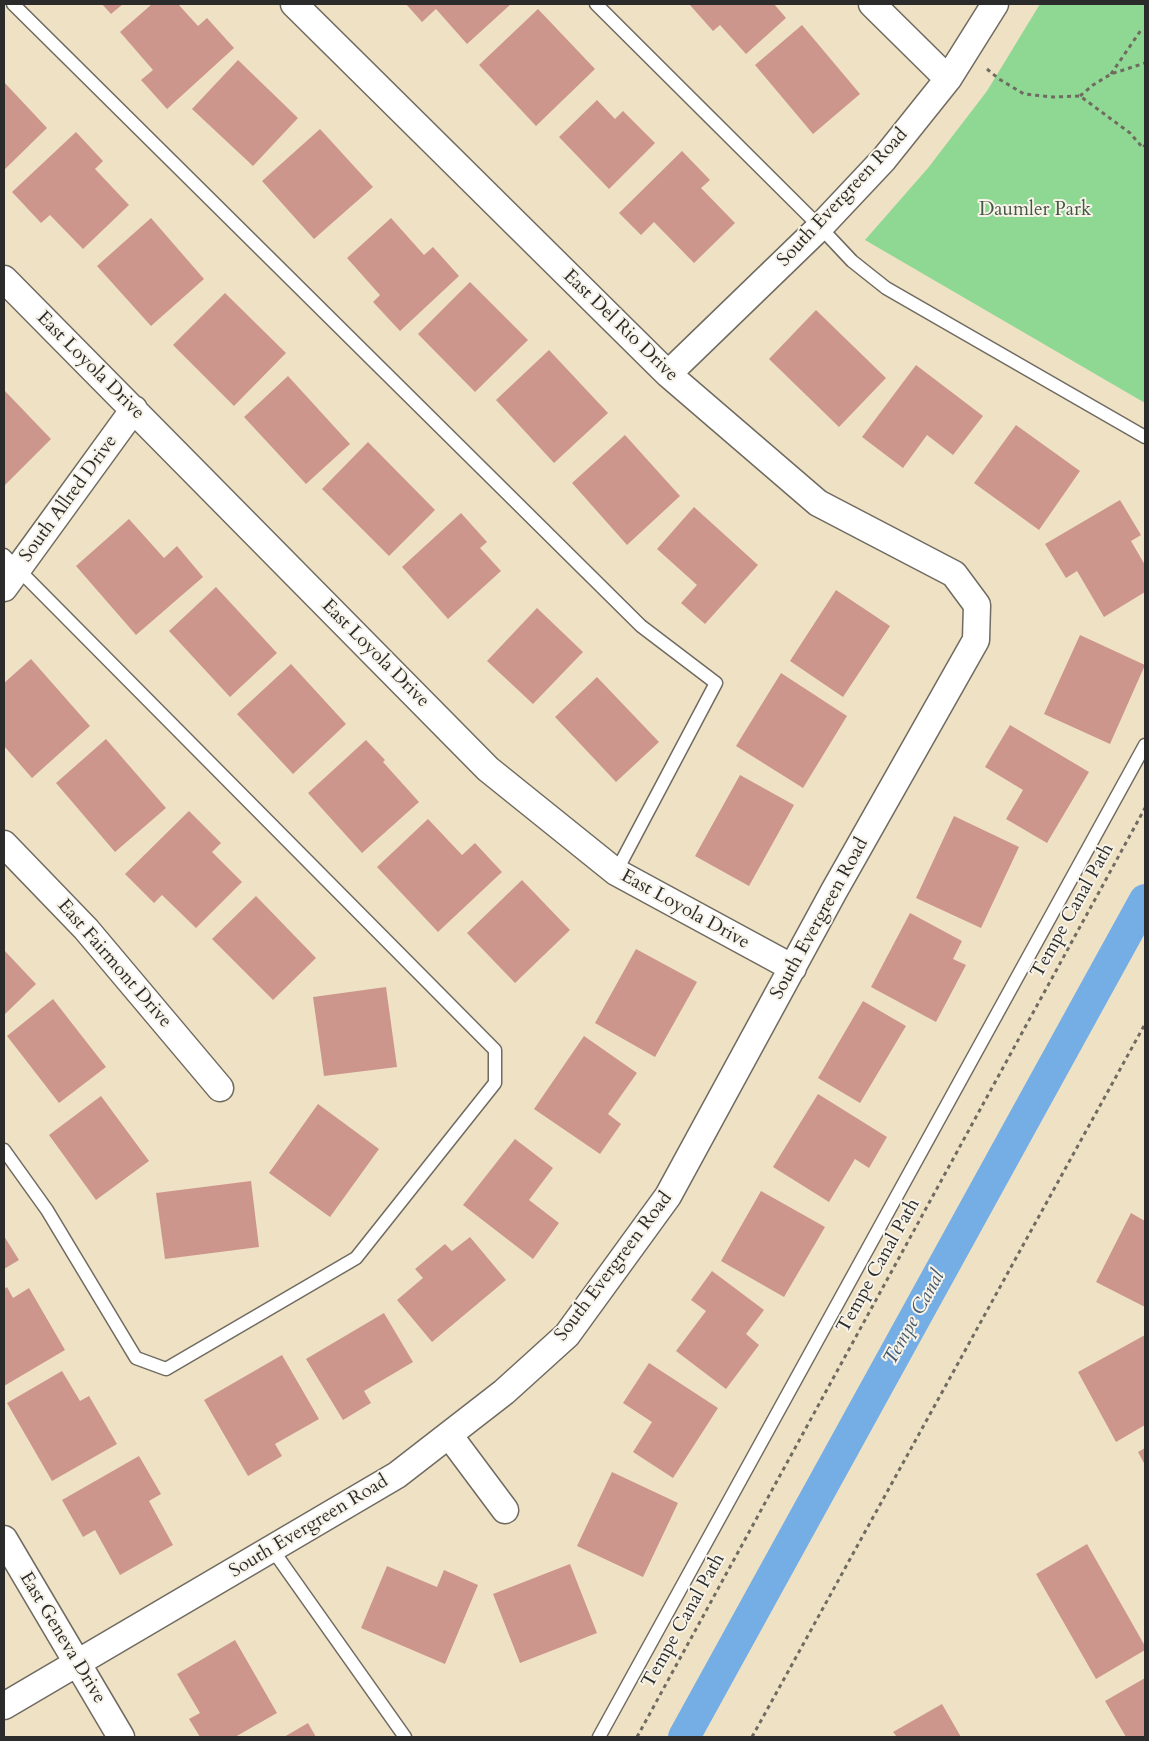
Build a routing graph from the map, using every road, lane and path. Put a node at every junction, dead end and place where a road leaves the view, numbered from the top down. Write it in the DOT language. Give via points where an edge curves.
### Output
graph roads {
  1 [pos="13,4"];
  2 [pos="294,4"];
  3 [pos="596,4"];
  4 [pos="872,4"];
  5 [pos="995,4"];
  6 [pos="1141,30"];
  7 [pos="967,50"];
  8 [pos="1145,63"];
  9 [pos="1111,74"];
  10 [pos="948,79"];
  11 [pos="1080,96"];
  12 [pos="1145,145"];
  13 [pos="820,227"];
  14 [pos="4,279"];
  15 [pos="668,374"];
  16 [pos="134,409"];
  17 [pos="1145,437"];
  18 [pos="8,571"];
  19 [pos="977,605"];
  20 [pos="1145,745"];
  21 [pos="1145,808"];
  22 [pos="4,844"];
  23 [pos="616,872"];
  24 [pos="793,968"];
  25 [pos="1145,1024"];
  26 [pos="220,1088"];
  27 [pos="4,1150"];
  28 [pos="449,1435"];
  29 [pos="505,1510"];
  30 [pos="4,1539"];
  31 [pos="272,1549"];
  32 [pos="78,1664"];
  33 [pos="4,1706"];
  34 [pos="121,1737"];
  35 [pos="405,1737"];
  36 [pos="599,1737"];
  37 [pos="637,1737"];
  38 [pos="752,1737"];
  1 -- 23 [label="lane" via="641,626 716,683"];
  2 -- 15 [label="street, East Del Rio Drive"];
  3 -- 13 [label="lane"];
  4 -- 10 [label="street"];
  5 -- 7 [label="street, South Evergreen Road"];
  6 -- 9 [label="path"];
  7 -- 10 [label="street, South Evergreen Road"];
  7 -- 11 [label="path" via="999,79 1024,94"];
  8 -- 9 [label="path"];
  9 -- 11 [label="path"];
  10 -- 13 [label="street, South Evergreen Road" via="884,159"];
  11 -- 12 [label="path" via="1130,132 1143,148"];
  13 -- 15 [label="street, South Evergreen Road"];
  13 -- 17 [label="lane" via="852,261 886,288"];
  14 -- 16 [label="street, East Loyola Drive"];
  15 -- 19 [label="street, East Del Rio Drive" via="818,503 954,574"];
  16 -- 18 [label="street, South Allred Drive"];
  16 -- 23 [label="street, East Loyola Drive" via="488,769"];
  18 -- 27 [label="lane" via="495,1050 495,1083 356,1258 166,1369 136,1358 47,1210"];
  19 -- 24 [label="street, South Evergreen Road" via="976,640"];
  20 -- 36 [label="lane"];
  21 -- 37 [label="path, Tempe Canal Path"];
  22 -- 26 [label="street, East Fairmont Drive" via="86,929"];
  23 -- 24 [label="street, East Loyola Drive"];
  24 -- 28 [label="street, South Evergreen Road" via="668,1196 568,1335"];
  25 -- 38 [label="path"];
  28 -- 29 [label="street"];
  28 -- 31 [label="street, South Evergreen Road" via="397,1475"];
  30 -- 32 [label="street, East Geneva Drive"];
  31 -- 32 [label="street, South Evergreen Road"];
  31 -- 35 [label="lane"];
  32 -- 33 [label="street, South Evergreen Road"];
  32 -- 34 [label="street, East Geneva Drive"];
}
